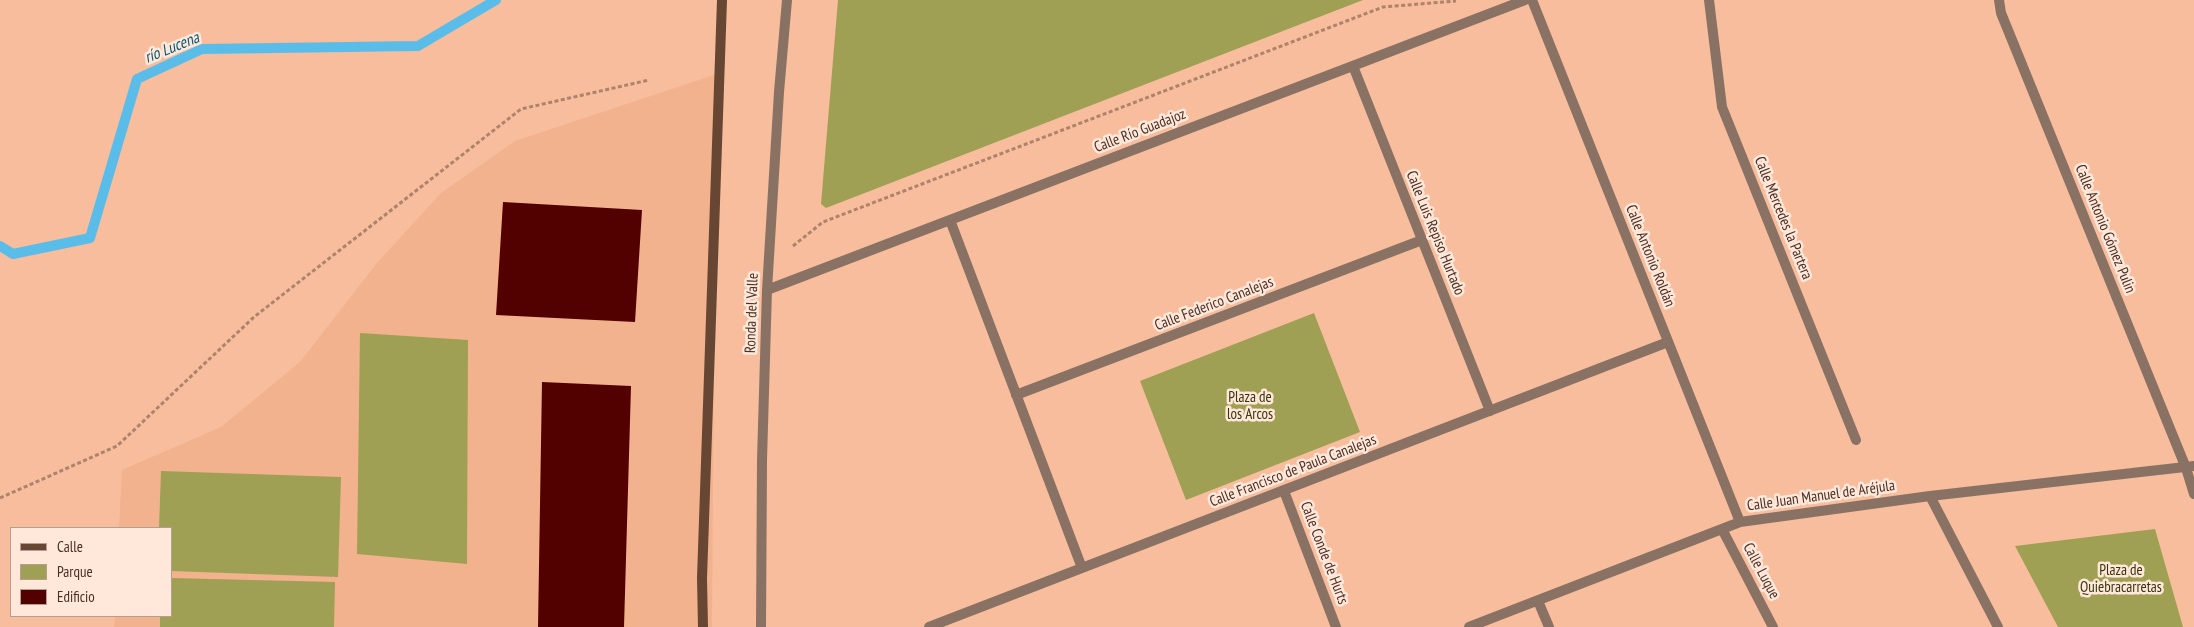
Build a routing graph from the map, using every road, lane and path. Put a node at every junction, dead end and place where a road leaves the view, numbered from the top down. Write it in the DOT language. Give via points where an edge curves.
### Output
graph roads {
  1 [pos="722,0"];
  2 [pos="787,0"];
  3 [pos="1525,0"];
  4 [pos="1532,0"];
  5 [pos="1709,0"];
  6 [pos="1999,0"];
  7 [pos="1457,1"];
  8 [pos="1352,66"];
  9 [pos="649,80"];
  10 [pos="950,220"];
  11 [pos="1422,240"];
  12 [pos="769,264"];
  13 [pos="767,290"];
  14 [pos="1668,342"];
  15 [pos="1016,395"];
  16 [pos="1490,411"];
  17 [pos="1856,440"];
  18 [pos="2190,467"];
  19 [pos="1284,491"];
  20 [pos="2194,494"];
  21 [pos="1930,496"];
  22 [pos="0,498"];
  23 [pos="1740,522"];
  24 [pos="1722,529"];
  25 [pos="1082,568"];
  26 [pos="1538,600"];
  27 [pos="703,627"];
  28 [pos="761,627"];
  29 [pos="929,627"];
  30 [pos="1336,627"];
  31 [pos="1469,627"];
  32 [pos="1550,627"];
  33 [pos="1773,627"];
  34 [pos="1998,627"];
  1 -- 27 [label="street"];
  2 -- 12 [label="street, Ronda del Valle"];
  3 -- 8 [label="street, Calle Río Guadajoz"];
  4 -- 14 [label="street, Calle Antonio Roldán"];
  5 -- 17 [label="street, Calle Mercedes la Partera" via="1722,108"];
  6 -- 18 [label="street, Calle Antonio Gómez Pulin" via="2001,13"];
  7 -- 12 [label="path" via="1383,7 823,222"];
  8 -- 10 [label="street, Calle Río Guadajoz"];
  8 -- 11 [label="street, Calle Luis Repiso Hurtado"];
  9 -- 22 [label="path" via="521,109 254,317 117,446"];
  10 -- 13 [label="street, Calle Río Guadajoz"];
  10 -- 15 [label="street"];
  11 -- 15 [label="street, Calle Federico Canalejas"];
  11 -- 16 [label="street, Calle Luis Repiso Hurtado"];
  12 -- 13 [label="street, Ronda del Valle"];
  13 -- 28 [label="street, Ronda del Valle"];
  14 -- 16 [label="street, Calle Francisco de Paula Canalejas"];
  14 -- 23 [label="street, Calle Antonio Roldán"];
  15 -- 25 [label="street"];
  16 -- 19 [label="street, Calle Francisco de Paula Canalejas"];
  18 -- 20 [label="street"];
  18 -- 21 [label="street, Calle Juan Manuel de Aréjula"];
  19 -- 25 [label="street, Calle Francisco de Paula Canalejas"];
  19 -- 30 [label="street, Calle Conde de Hurts"];
  21 -- 23 [label="street, Calle Juan Manuel de Aréjula"];
  21 -- 34 [label="street"];
  23 -- 24 [label="street, Calle Juan Manuel de Aréjula"];
  24 -- 26 [label="street, Calle Juan Manuel de Aréjula"];
  24 -- 33 [label="street, Calle Luque"];
  25 -- 29 [label="street, Calle Francisco de Paula Canalejas"];
  26 -- 31 [label="street, Calle Juan Manuel de Aréjula"];
  26 -- 32 [label="street"];
}
